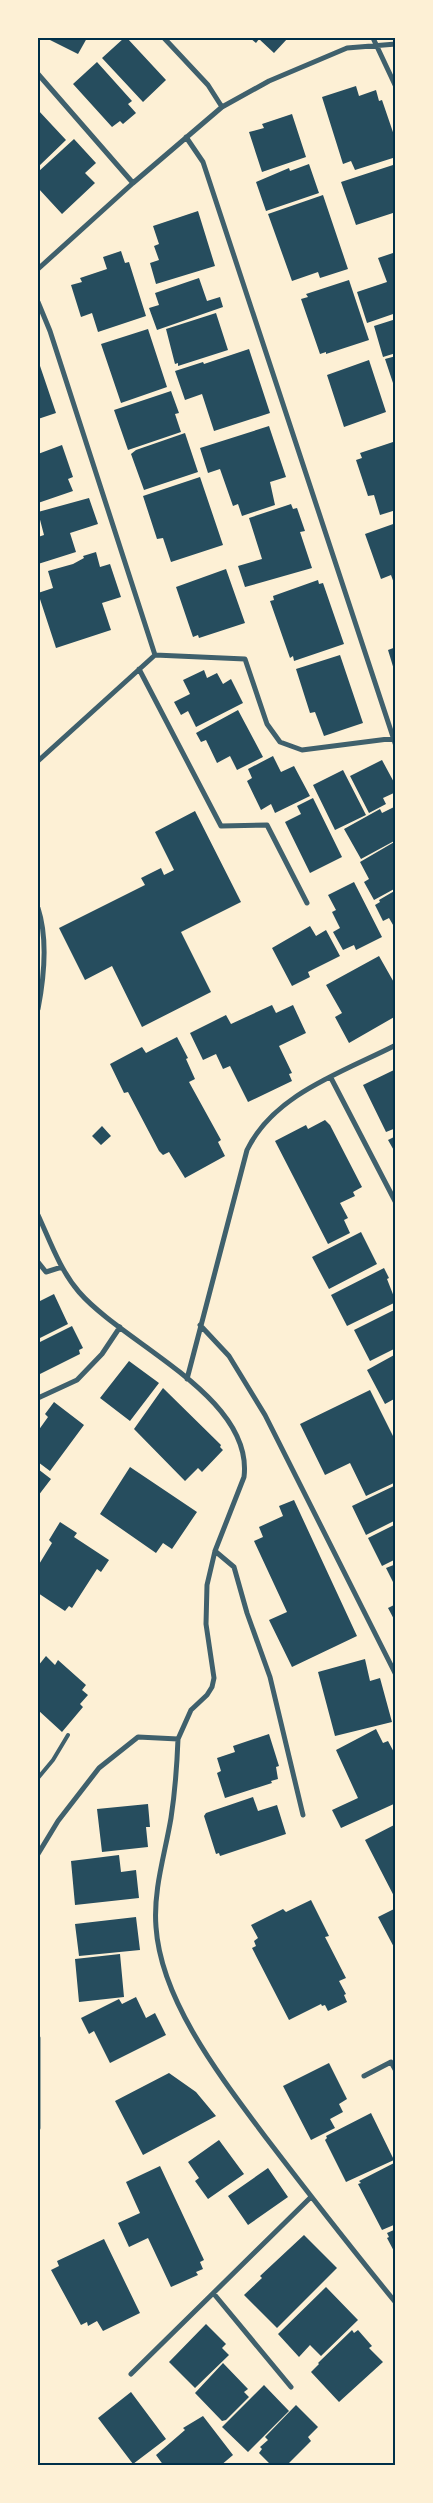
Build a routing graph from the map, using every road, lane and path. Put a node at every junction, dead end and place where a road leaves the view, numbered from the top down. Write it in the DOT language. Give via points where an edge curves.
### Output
graph roads {
  1 [pos="164,38"];
  2 [pos="373,38"];
  3 [pos="376,44"];
  4 [pos="396,44"];
  5 [pos="38,74"];
  6 [pos="396,87"];
  7 [pos="222,107"];
  8 [pos="186,138"];
  9 [pos="133,183"];
  10 [pos="38,269"];
  11 [pos="38,302"];
  12 [pos="155,655"];
  13 [pos="140,669"];
  14 [pos="394,738"];
  15 [pos="396,746"];
  16 [pos="38,761"];
  17 [pos="307,903"];
  18 [pos="38,908"];
  19 [pos="38,1009"];
  20 [pos="396,1045"];
  21 [pos="331,1078"];
  22 [pos="396,1203"];
  23 [pos="38,1215"];
  24 [pos="38,1262"];
  25 [pos="62,1267"];
  26 [pos="200,1325"];
  27 [pos="120,1327"];
  28 [pos="187,1379"];
  29 [pos="38,1398"];
  30 [pos="215,1551"];
  31 [pos="396,1675"];
  32 [pos="68,1735"];
  33 [pos="178,1739"];
  34 [pos="38,1778"];
  35 [pos="303,1815"];
  36 [pos="38,1854"];
  37 [pos="38,2038"];
  38 [pos="396,2071"];
  39 [pos="364,2076"];
  40 [pos="38,2128"];
  41 [pos="311,2197"];
  42 [pos="214,2294"];
  43 [pos="396,2303"];
  44 [pos="131,2374"];
  45 [pos="291,2387"];
  1 -- 7 [label="street" via="208,85"];
  2 -- 3 [label="street"];
  3 -- 4 [label="street"];
  3 -- 6 [label="street"];
  3 -- 7 [label="street" via="347,48 307,63"];
  5 -- 9 [label="street"];
  7 -- 8 [label="street"];
  8 -- 9 [label="street"];
  8 -- 14 [label="street" via="204,162"];
  9 -- 10 [label="street"];
  11 -- 12 [label="street"];
  12 -- 13 [label="street"];
  12 -- 14 [label="street" via="245,658 267,724 280,742 290,747 314,749"];
  13 -- 16 [label="street"];
  13 -- 17 [label="street" via="221,826 267,825"];
  14 -- 15 [label="street"];
  18 -- 19 [label="street" via="43,945"];
  20 -- 21 [label="street"];
  21 -- 22 [label="street"];
  21 -- 26 [label="street" via="284,1104 265,1122 247,1150"];
  23 -- 25 [label="street"];
  24 -- 25 [label="street" via="46,1272"];
  25 -- 27 [label="street" via="80,1292"];
  26 -- 28 [label="street"];
  26 -- 31 [label="street" via="229,1356 265,1414"];
  27 -- 28 [label="street"];
  27 -- 29 [label="street" via="102,1354 77,1380"];
  28 -- 30 [label="street" via="237,1434 246,1463 244,1477"];
  30 -- 33 [label="street" via="207,1586 206,1624 214,1678 207,1695 190,1710"];
  30 -- 35 [label="street" via="234,1567 270,1677"];
  32 -- 34 [label="lane"];
  33 -- 36 [label="street" via="138,1737 100,1768 53,1828"];
  33 -- 41 [label="street" via="171,1817 156,1904 156,1928 163,1964 191,2028 207,2055"];
  37 -- 40 [label="street"];
  38 -- 39 [label="street" via="391,2062"];
  41 -- 42 [label="street"];
  41 -- 43 [label="street"];
  42 -- 44 [label="street"];
  42 -- 45 [label="street"];
}
